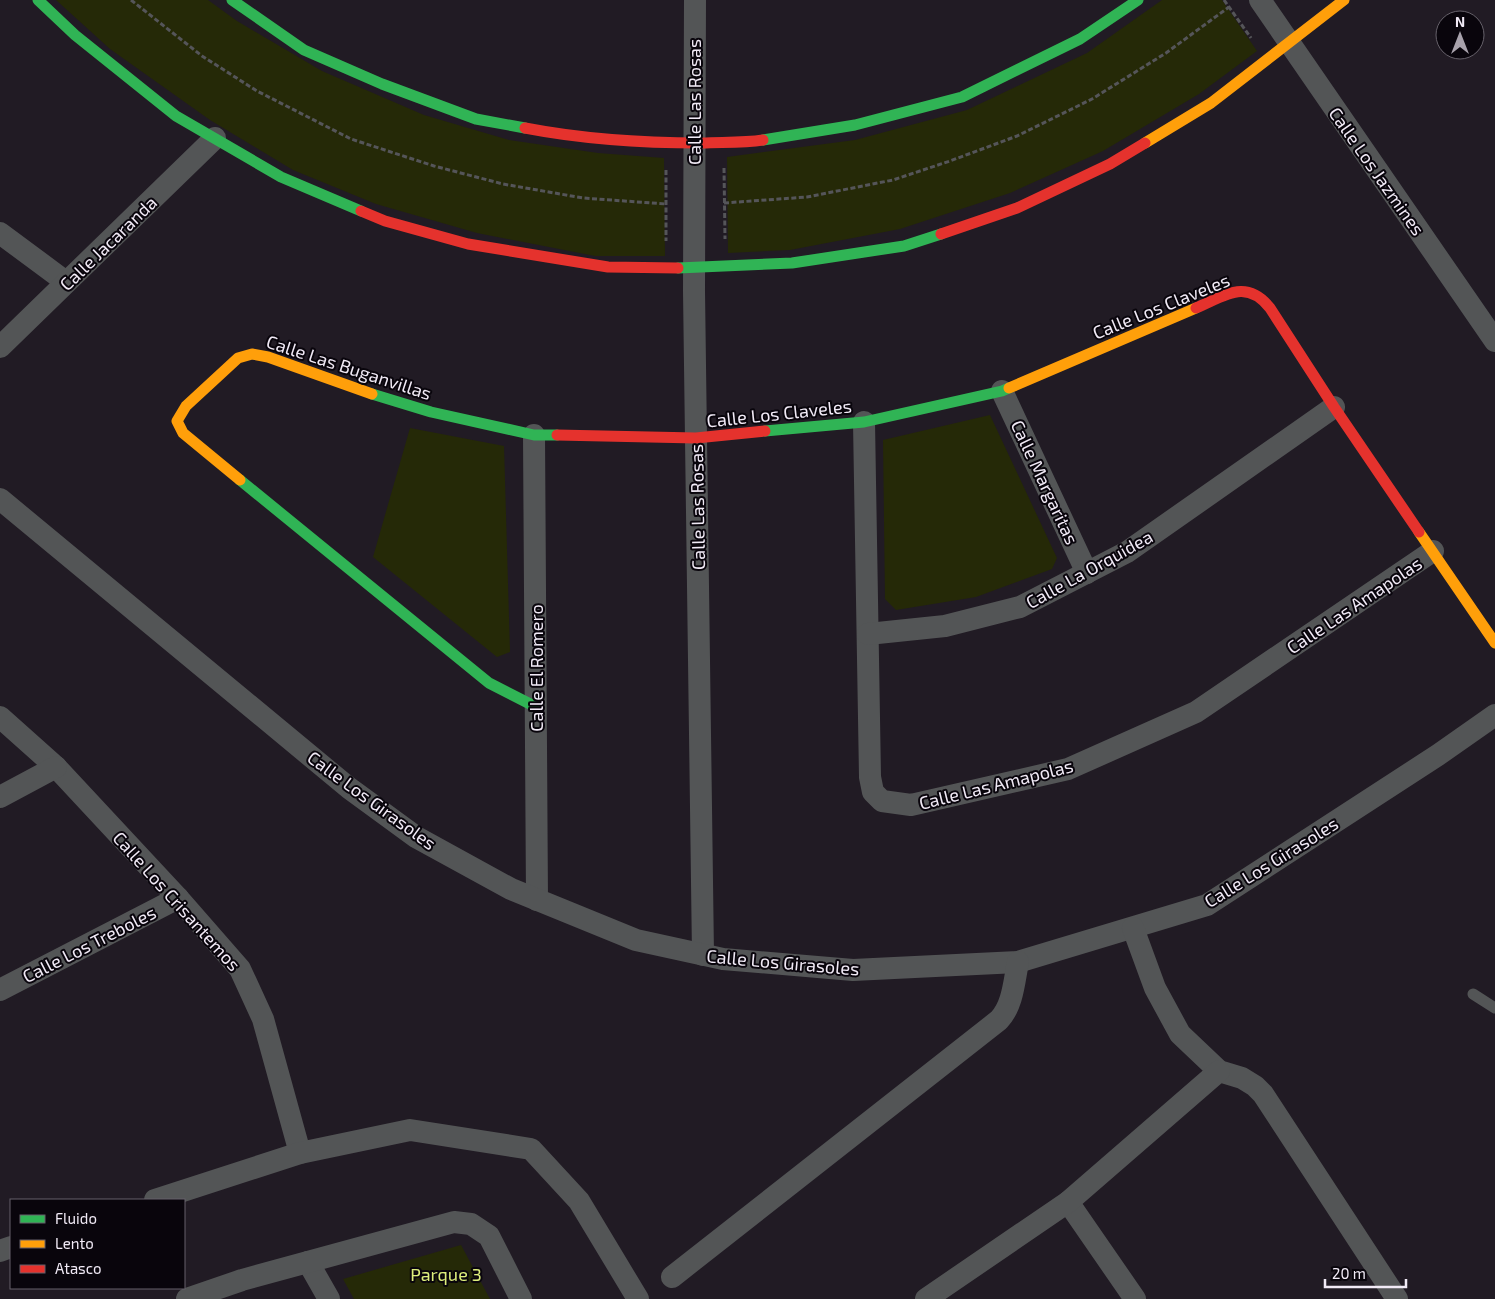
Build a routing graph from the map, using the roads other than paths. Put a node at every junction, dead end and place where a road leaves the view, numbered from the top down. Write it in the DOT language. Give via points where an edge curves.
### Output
graph roads {
  1 [pos="38,0"];
  2 [pos="232,0"];
  3 [pos="695,0"];
  4 [pos="1138,0"];
  5 [pos="1260,0"];
  6 [pos="1344,0"];
  7 [pos="1289,42"];
  8 [pos="215,138"];
  9 [pos="694,143"];
  10 [pos="0,234"];
  11 [pos="694,268"];
  12 [pos="66,282"];
  13 [pos="1495,341"];
  14 [pos="0,347"];
  15 [pos="1002,392"];
  16 [pos="1334,407"];
  17 [pos="864,422"];
  18 [pos="534,435"];
  19 [pos="696,438"];
  20 [pos="0,500"];
  21 [pos="1433,551"];
  22 [pos="1087,573"];
  23 [pos="868,634"];
  24 [pos="1495,643"];
  25 [pos="536,707"];
  26 [pos="1495,715"];
  27 [pos="0,717"];
  28 [pos="56,767"];
  29 [pos="0,797"];
  30 [pos="178,898"];
  31 [pos="538,900"];
  32 [pos="1133,928"];
  33 [pos="702,955"];
  34 [pos="1018,962"];
  35 [pos="0,990"];
  36 [pos="1473,994"];
  37 [pos="1495,1008"];
  38 [pos="1220,1071"];
  39 [pos="300,1153"];
  40 [pos="158,1199"];
  41 [pos="1068,1202"];
  42 [pos="308,1262"];
  43 [pos="672,1277"];
  44 [pos="187,1299"];
  45 [pos="329,1299"];
  46 [pos="521,1299"];
  47 [pos="638,1299"];
  48 [pos="926,1299"];
  49 [pos="1135,1299"];
  50 [pos="1397,1299"];
  1 -- 8 [label="street" via="75,35 176,116"];
  2 -- 9 [label="street" via="304,50 382,84 476,119 556,134"];
  3 -- 9 [label="street, Calle Las Rosas"];
  4 -- 9 [label="street" via="1080,39 962,97 855,125 748,142"];
  5 -- 7 [label="street, Calle Los Jazmines"];
  6 -- 7 [label="street"];
  7 -- 11 [label="street" via="1211,103 1110,164 1017,208 904,246 792,263"];
  7 -- 13 [label="street, Calle Los Jazmines"];
  8 -- 11 [label="street" via="282,177 385,221 468,244 608,267"];
  8 -- 12 [label="street, Calle Jacaranda"];
  9 -- 11 [label="street, Calle Las Rosas"];
  10 -- 12 [label="street"];
  11 -- 19 [label="street, Calle Las Rosas"];
  12 -- 14 [label="street, Calle Jacaranda"];
  15 -- 16 [label="street, Calle Los Claveles" via="1236,291 1250,291 1260,296 1270,308"];
  15 -- 17 [label="street, Calle Los Claveles"];
  15 -- 22 [label="street, Calle Margaritas"];
  16 -- 21 [label="street, Calle Los Claveles"];
  16 -- 22 [label="street, Calle La Orquidea" via="1127,552"];
  17 -- 19 [label="street, Calle Los Claveles"];
  17 -- 23 [label="street, Calle Las Amapolas"];
  18 -- 19 [label="street, Calle Las Buganvillas"];
  18 -- 25 [label="street, Calle El Romero"];
  18 -- 25 [label="street, Calle Las Buganvillas" via="431,412 252,354 238,358 186,406 177,421 183,433 489,683"];
  19 -- 33 [label="street, Calle Las Rosas"];
  20 -- 31 [label="street, Calle Los Girasoles" via="349,788 416,837 511,889"];
  21 -- 23 [label="street, Calle Las Amapolas" via="1196,712 1068,769 911,805 882,801 873,792 870,777"];
  21 -- 24 [label="street, Calle Los Claveles"];
  22 -- 23 [label="street, Calle La Orquidea" via="1020,608 945,626"];
  25 -- 31 [label="street, Calle El Romero"];
  26 -- 32 [label="street, Calle Los Girasoles" via="1207,905"];
  27 -- 28 [label="street, Calle Los Crisantemos"];
  28 -- 29 [label="street"];
  28 -- 30 [label="street, Calle Los Crisantemos"];
  30 -- 35 [label="street, Calle Los Treboles"];
  30 -- 39 [label="street, Calle Los Crisantemos" via="240,969 263,1019"];
  31 -- 33 [label="street, Calle Los Girasoles" via="636,940"];
  32 -- 34 [label="street, Calle Los Girasoles"];
  32 -- 38 [label="street" via="1155,988 1180,1034"];
  33 -- 34 [label="street, Calle Los Girasoles" via="853,970"];
  34 -- 43 [label="street" via="1009,1005 999,1020"];
  36 -- 37 [label="lane"];
  38 -- 41 [label="street"];
  38 -- 50 [label="street" via="1242,1078 1263,1094"];
  39 -- 40 [label="street"];
  39 -- 47 [label="street" via="410,1130 531,1149 579,1201"];
  41 -- 48 [label="street"];
  41 -- 49 [label="street"];
  42 -- 44 [label="street"];
  42 -- 45 [label="street"];
  42 -- 46 [label="street" via="454,1222 472,1224 489,1236"];
}
